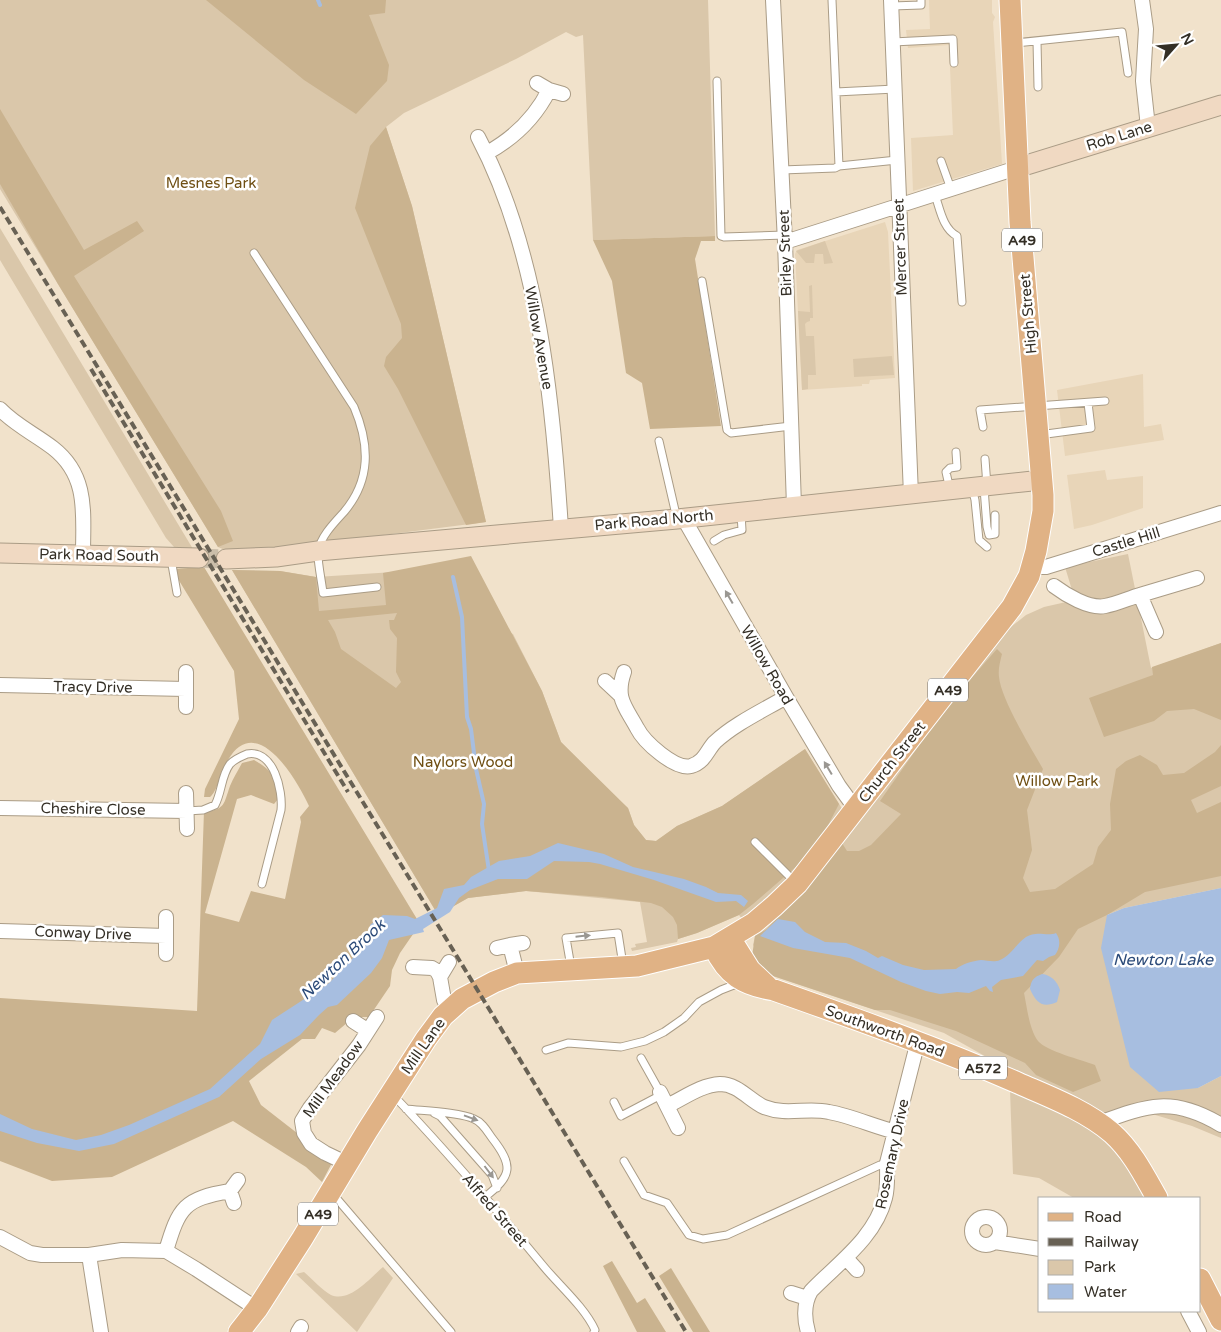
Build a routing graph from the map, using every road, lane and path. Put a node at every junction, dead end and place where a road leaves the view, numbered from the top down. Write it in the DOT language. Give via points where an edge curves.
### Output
graph roads {
  1 [pos="773,0"];
  2 [pos="832,0"];
  3 [pos="921,0"];
  4 [pos="1010,0"];
  5 [pos="1142,0"];
  6 [pos="892,3"];
  7 [pos="1037,41"];
  8 [pos="893,42"];
  9 [pos="1012,43"];
  10 [pos="954,63"];
  11 [pos="1128,73"];
  12 [pos="717,81"];
  13 [pos="1038,87"];
  14 [pos="895,89"];
  15 [pos="836,92"];
  16 [pos="563,94"];
  17 [pos="1221,105"];
  18 [pos="1148,127"];
  19 [pos="478,137"];
  20 [pos="486,153"];
  21 [pos="897,160"];
  22 [pos="941,161"];
  23 [pos="839,166"];
  24 [pos="1017,168"];
  25 [pos="782,170"];
  26 [pos="951,189"];
  27 [pos="935,195"];
  28 [pos="898,206"];
  29 [pos="785,238"];
  30 [pos="254,253"];
  31 [pos="702,281"];
  32 [pos="962,302"];
  33 [pos="1105,401"];
  34 [pos="1088,403"];
  35 [pos="1035,406"];
  36 [pos="0,409"];
  37 [pos="790,426"];
  38 [pos="982,427"];
  39 [pos="1038,435"];
  40 [pos="660,441"];
  41 [pos="956,452"];
  42 [pos="985,459"];
  43 [pos="1042,480"];
  44 [pos="981,487"];
  45 [pos="950,490"];
  46 [pos="911,495"];
  47 [pos="794,506"];
  48 [pos="741,512"];
  49 [pos="1221,513"];
  50 [pos="996,515"];
  51 [pos="681,519"];
  52 [pos="562,529"];
  53 [pos="714,541"];
  54 [pos="987,547"];
  55 [pos="318,551"];
  56 [pos="0,553"];
  57 [pos="83,555"];
  58 [pos="171,557"];
  59 [pos="199,558"];
  60 [pos="226,559"];
  61 [pos="1039,567"];
  62 [pos="1197,578"];
  63 [pos="1054,586"];
  64 [pos="377,587"];
  65 [pos="177,594"];
  66 [pos="1140,595"];
  67 [pos="1061,603"];
  68 [pos="1156,632"];
  69 [pos="186,672"];
  70 [pos="624,672"];
  71 [pos="605,681"];
  72 [pos="0,685"];
  73 [pos="186,690"];
  74 [pos="620,695"];
  75 [pos="786,697"];
  76 [pos="186,707"];
  77 [pos="186,793"];
  78 [pos="0,808"];
  79 [pos="855,808"];
  80 [pos="187,811"];
  81 [pos="187,829"];
  82 [pos="755,842"];
  83 [pos="262,884"];
  84 [pos="797,884"];
  85 [pos="166,918"];
  86 [pos="0,931"];
  87 [pos="166,936"];
  88 [pos="722,942"];
  89 [pos="510,945"];
  90 [pos="166,954"];
  91 [pos="450,962"];
  92 [pos="413,967"];
  93 [pos="624,967"];
  94 [pos="572,970"];
  95 [pos="517,974"];
  96 [pos="440,975"];
  97 [pos="742,982"];
  98 [pos="774,990"];
  99 [pos="450,1010"];
  100 [pos="377,1017"];
  101 [pos="353,1021"];
  102 [pos="367,1030"];
  103 [pos="918,1041"];
  104 [pos="546,1050"];
  105 [pos="641,1058"];
  106 [pos="392,1093"];
  107 [pos="663,1098"];
  108 [pos="614,1102"];
  109 [pos="406,1109"];
  110 [pos="431,1112"];
  111 [pos="1099,1123"];
  112 [pos="1221,1125"];
  113 [pos="678,1128"];
  114 [pos="896,1132"];
  115 [pos="624,1161"];
  116 [pos="887,1163"];
  117 [pos="348,1164"];
  118 [pos="497,1188"];
  119 [pos="234,1191"];
  120 [pos="332,1192"];
  121 [pos="484,1197"];
  122 [pos="1155,1197"];
  123 [pos="0,1237"];
  124 [pos="995,1242"];
  125 [pos="1038,1250"];
  126 [pos="166,1251"];
  127 [pos="89,1255"];
  128 [pos="846,1258"];
  129 [pos="857,1270"];
  130 [pos="1201,1281"];
  131 [pos="791,1293"];
  132 [pos="807,1298"];
  133 [pos="256,1310"];
  134 [pos="1189,1312"];
  135 [pos="1221,1320"];
  136 [pos="595,1331"];
  137 [pos="101,1332"];
  138 [pos="238,1332"];
  139 [pos="451,1332"];
  140 [pos="808,1332"];
  141 [pos="1200,1332"];
  1 -- 25 [label="street, Birley Street"];
  2 -- 15 [label="lane"];
  3 -- 6 [label="lane" via="921,6"];
  4 -- 9 [label="main road, High Street / A49"];
  5 -- 18 [label="street" via="1146,29 1143,81"];
  6 -- 8 [label="street, Mercer Street"];
  7 -- 9 [label="lane"];
  7 -- 11 [label="lane" via="1122,32"];
  7 -- 13 [label="lane"];
  8 -- 10 [label="lane" via="953,39"];
  8 -- 14 [label="street, Mercer Street"];
  9 -- 24 [label="main road, High Street / A49"];
  12 -- 29 [label="lane" via="721,236"];
  14 -- 15 [label="lane"];
  14 -- 21 [label="street, Mercer Street"];
  15 -- 23 [label="lane"];
  16 -- 20 [label="street" via="543,86 543,103 516,134"];
  17 -- 18 [label="street, Rob Lane"];
  18 -- 24 [label="street, Rob Lane"];
  19 -- 20 [label="street, Willow Avenue"];
  20 -- 52 [label="street, Willow Avenue" via="514,225 532,294 547,375"];
  21 -- 23 [label="lane"];
  21 -- 28 [label="street, Mercer Street"];
  22 -- 26 [label="lane"];
  23 -- 25 [label="lane"];
  24 -- 26 [label="street"];
  24 -- 35 [label="main road, High Street / A49"];
  25 -- 29 [label="street, Birley Street"];
  26 -- 27 [label="street"];
  27 -- 28 [label="street"];
  27 -- 32 [label="lane" via="945,226 957,236"];
  28 -- 29 [label="street"];
  28 -- 46 [label="street, Mercer Street"];
  29 -- 37 [label="street, Birley Street"];
  30 -- 55 [label="lane" via="354,407 364,433 366,461 359,490 328,530"];
  31 -- 37 [label="lane" via="727,430 732,433"];
  33 -- 34 [label="lane"];
  34 -- 35 [label="lane"];
  34 -- 39 [label="lane" via="1091,428"];
  35 -- 38 [label="lane" via="980,410"];
  35 -- 39 [label="main road, High Street / A49"];
  36 -- 57 [label="street" via="53,448 73,469 81,492"];
  37 -- 47 [label="street, Birley Street"];
  39 -- 43 [label="main road, High Street / A49"];
  40 -- 51 [label="lane"];
  41 -- 45 [label="lane" via="956,466 946,472"];
  42 -- 44 [label="lane"];
  43 -- 44 [label="street, Park Road North"];
  43 -- 61 [label="main road, High Street / A49" via="1043,511 1036,551"];
  44 -- 45 [label="street, Park Road North"];
  44 -- 50 [label="lane" via="990,535 995,534"];
  44 -- 54 [label="lane" via="975,500 979,540"];
  45 -- 46 [label="street, Park Road North"];
  46 -- 47 [label="street, Park Road North"];
  47 -- 48 [label="street, Park Road North"];
  48 -- 51 [label="street, Park Road North"];
  48 -- 53 [label="lane" via="742,530"];
  49 -- 61 [label="street, Castle Hill"];
  51 -- 52 [label="street, Park Road North"];
  75 -- 51 [label="street, Willow Road, one-way"];
  52 -- 55 [label="street, Park Road North"];
  55 -- 60 [label="street, Park Road North"];
  55 -- 64 [label="lane" via="323,593"];
  56 -- 57 [label="street, Park Road South"];
  57 -- 58 [label="street, Park Road South"];
  58 -- 59 [label="street, Park Road South"];
  58 -- 65 [label="lane"];
  61 -- 63 [label="street"];
  61 -- 79 [label="main road, Church Street / A49" via="1012,607"];
  62 -- 66 [label="street"];
  63 -- 66 [label="street" via="1081,602 1103,606"];
  63 -- 67 [label="street"];
  66 -- 68 [label="street"];
  69 -- 73 [label="street"];
  70 -- 74 [label="street"];
  71 -- 74 [label="street"];
  72 -- 73 [label="street, Tracy Drive"];
  73 -- 76 [label="street"];
  74 -- 75 [label="street" via="641,735 681,766 698,762 730,730"];
  79 -- 75 [label="street, Willow Road, one-way"];
  77 -- 80 [label="street"];
  78 -- 80 [label="street, Cheshire Close"];
  79 -- 84 [label="main road, Church Street / A49"];
  80 -- 81 [label="street"];
  80 -- 83 [label="lane" via="215,805 230,764 243,755 252,753 270,764 280,785 282,799"];
  82 -- 84 [label="lane"];
  84 -- 88 [label="main road, Church Street / A49" via="754,923"];
  85 -- 87 [label="street"];
  86 -- 87 [label="street, Conway Drive"];
  87 -- 90 [label="street"];
  88 -- 93 [label="main road, Mill Lane / A49" via="655,962"];
  88 -- 97 [label="main road" via="729,971"];
  88 -- 98 [label="main road, Southworth Road / A572" via="759,980"];
  89 -- 95 [label="street"];
  91 -- 96 [label="street"];
  92 -- 96 [label="street" via="432,968"];
  93 -- 94 [label="main road, Mill Lane / A49"];
  94 -- 93 [label="lane, one-way" via="566,938 618,933"];
  94 -- 95 [label="main road, Mill Lane / A49"];
  95 -- 99 [label="main road, Mill Lane / A49" via="462,999"];
  96 -- 99 [label="street" via="444,1000"];
  97 -- 98 [label="main road, Southworth Road / A572"];
  97 -- 104 [label="lane" via="698,1002 684,1018 645,1041 621,1047 568,1043"];
  98 -- 103 [label="main road, Southworth Road / A572"];
  99 -- 106 [label="main road, Mill Lane / A49" via="426,1039"];
  100 -- 102 [label="street, Mill Meadow"];
  101 -- 102 [label="street, Mill Meadow"];
  102 -- 117 [label="street, Mill Meadow" via="302,1120 304,1133 311,1144"];
  103 -- 111 [label="main road, Southworth Road / A572" via="1064,1104"];
  103 -- 114 [label="street, Rosemary Drive"];
  105 -- 107 [label="lane"];
  106 -- 109 [label="lane, Alfred Street"];
  106 -- 117 [label="main road, Mill Lane / A49"];
  107 -- 108 [label="lane" via="621,1116"];
  107 -- 113 [label="street"];
  107 -- 114 [label="street" via="721,1084 736,1088 773,1109 829,1111"];
  109 -- 110 [label="lane"];
  109 -- 121 [label="lane, Alfred Street"];
  110 -- 118 [label="lane, one-way" via="440,1116 487,1169"];
  110 -- 118 [label="lane, one-way" via="480,1121 505,1158 507,1174"];
  111 -- 112 [label="street" via="1134,1110 1160,1106 1186,1108"];
  111 -- 122 [label="main road, Southworth Road / A572" via="1132,1157"];
  114 -- 116 [label="street, Rosemary Drive"];
  115 -- 116 [label="lane" via="644,1195 667,1203 689,1235 703,1239 727,1235"];
  116 -- 128 [label="street, Rosemary Drive" via="887,1189 881,1210"];
  117 -- 120 [label="main road, Mill Lane / A49"];
  118 -- 121 [label="lane"];
  119 -- 126 [label="street" via="206,1195 183,1210 175,1222"];
  120 -- 133 [label="main road, Mill Lane / A49"];
  120 -- 139 [label="lane"];
  121 -- 136 [label="lane, Alfred Street" via="579,1307"];
  123 -- 127 [label="street" via="30,1253"];
  124 -- 125 [label="street"];
  126 -- 127 [label="street" via="122,1250"];
  126 -- 133 [label="street"];
  127 -- 137 [label="street"];
  128 -- 129 [label="street"];
  128 -- 132 [label="street, Rosemary Drive" via="823,1278"];
  130 -- 135 [label="main road"];
  131 -- 132 [label="street"];
  132 -- 140 [label="street"];
  133 -- 138 [label="main road, Mill Lane / A49"];
  134 -- 141 [label="street"];
}
